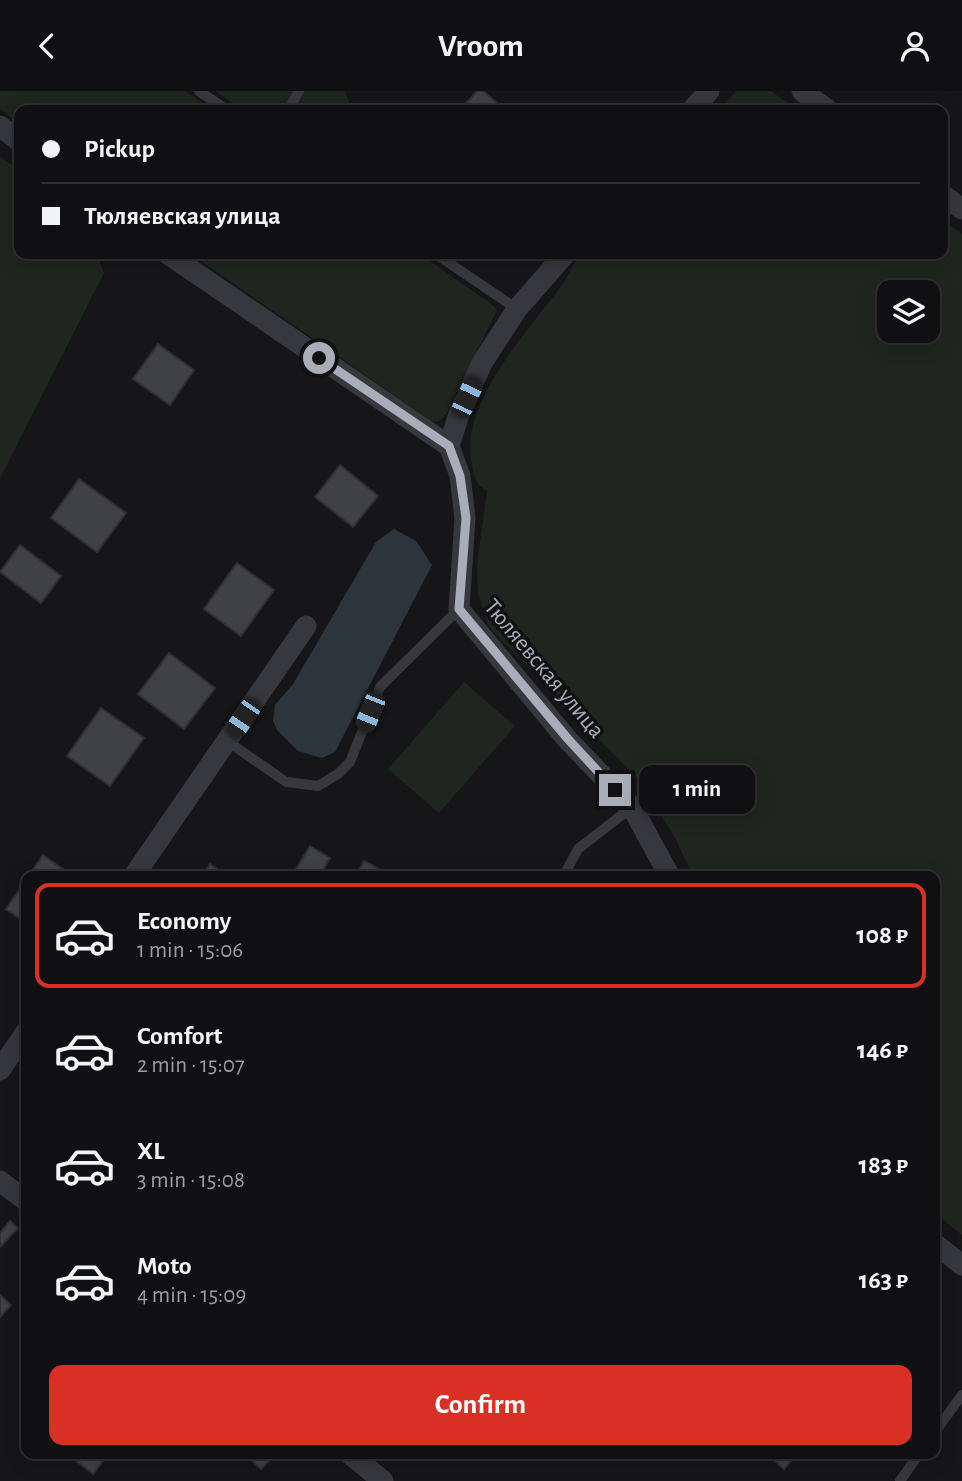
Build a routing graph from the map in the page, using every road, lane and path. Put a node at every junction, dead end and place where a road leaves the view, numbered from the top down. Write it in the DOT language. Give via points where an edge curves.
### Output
graph roads {
  1 [pos="199,91"];
  2 [pos="709,91"];
  3 [pos="803,91"];
  4 [pos="220,105"];
  5 [pos="696,105"];
  6 [pos="821,105"];
  7 [pos="0,126"];
  8 [pos="14,137"];
  9 [pos="175,259"];
  10 [pos="443,259"];
  11 [pos="561,259"];
  12 [pos="517,309"];
  13 [pos="449,446"];
  14 [pos="459,609"];
  15 [pos="306,626"];
  16 [pos="227,741"];
  17 [pos="632,807"];
  18 [pos="137,871"];
  19 [pos="566,871"];
  20 [pos="667,871"];
  21 [pos="21,1039"];
  22 [pos="0,1070"];
  23 [pos="0,1181"];
  24 [pos="21,1197"];
  25 [pos="940,1248"];
  26 [pos="962,1265"];
  27 [pos="962,1395"];
  28 [pos="940,1425"];
  29 [pos="356,1459"];
  30 [pos="915,1459"];
  31 [pos="383,1481"];
  32 [pos="900,1481"];
  1 -- 4 [label="lane"];
  2 -- 5 [label="street"];
  3 -- 6 [label="street"];
  7 -- 8 [label="street"];
  9 -- 13 [label="street"];
  10 -- 12 [label="lane"];
  11 -- 12 [label="street"];
  12 -- 13 [label="street" via="482,363"];
  13 -- 14 [label="street, Тюляевская улица" via="460,476 466,518"];
  14 -- 16 [label="lane" via="380,687 350,762 318,786 286,782"];
  14 -- 17 [label="street, Тюляевская улица"];
  15 -- 16 [label="street"];
  16 -- 18 [label="street"];
  17 -- 19 [label="lane" via="578,849"];
  17 -- 20 [label="street, Тюляевская улица"];
  21 -- 22 [label="street"];
  23 -- 24 [label="street"];
  25 -- 26 [label="street"];
  27 -- 28 [label="lane"];
  29 -- 31 [label="street"];
  30 -- 32 [label="lane"];
}
